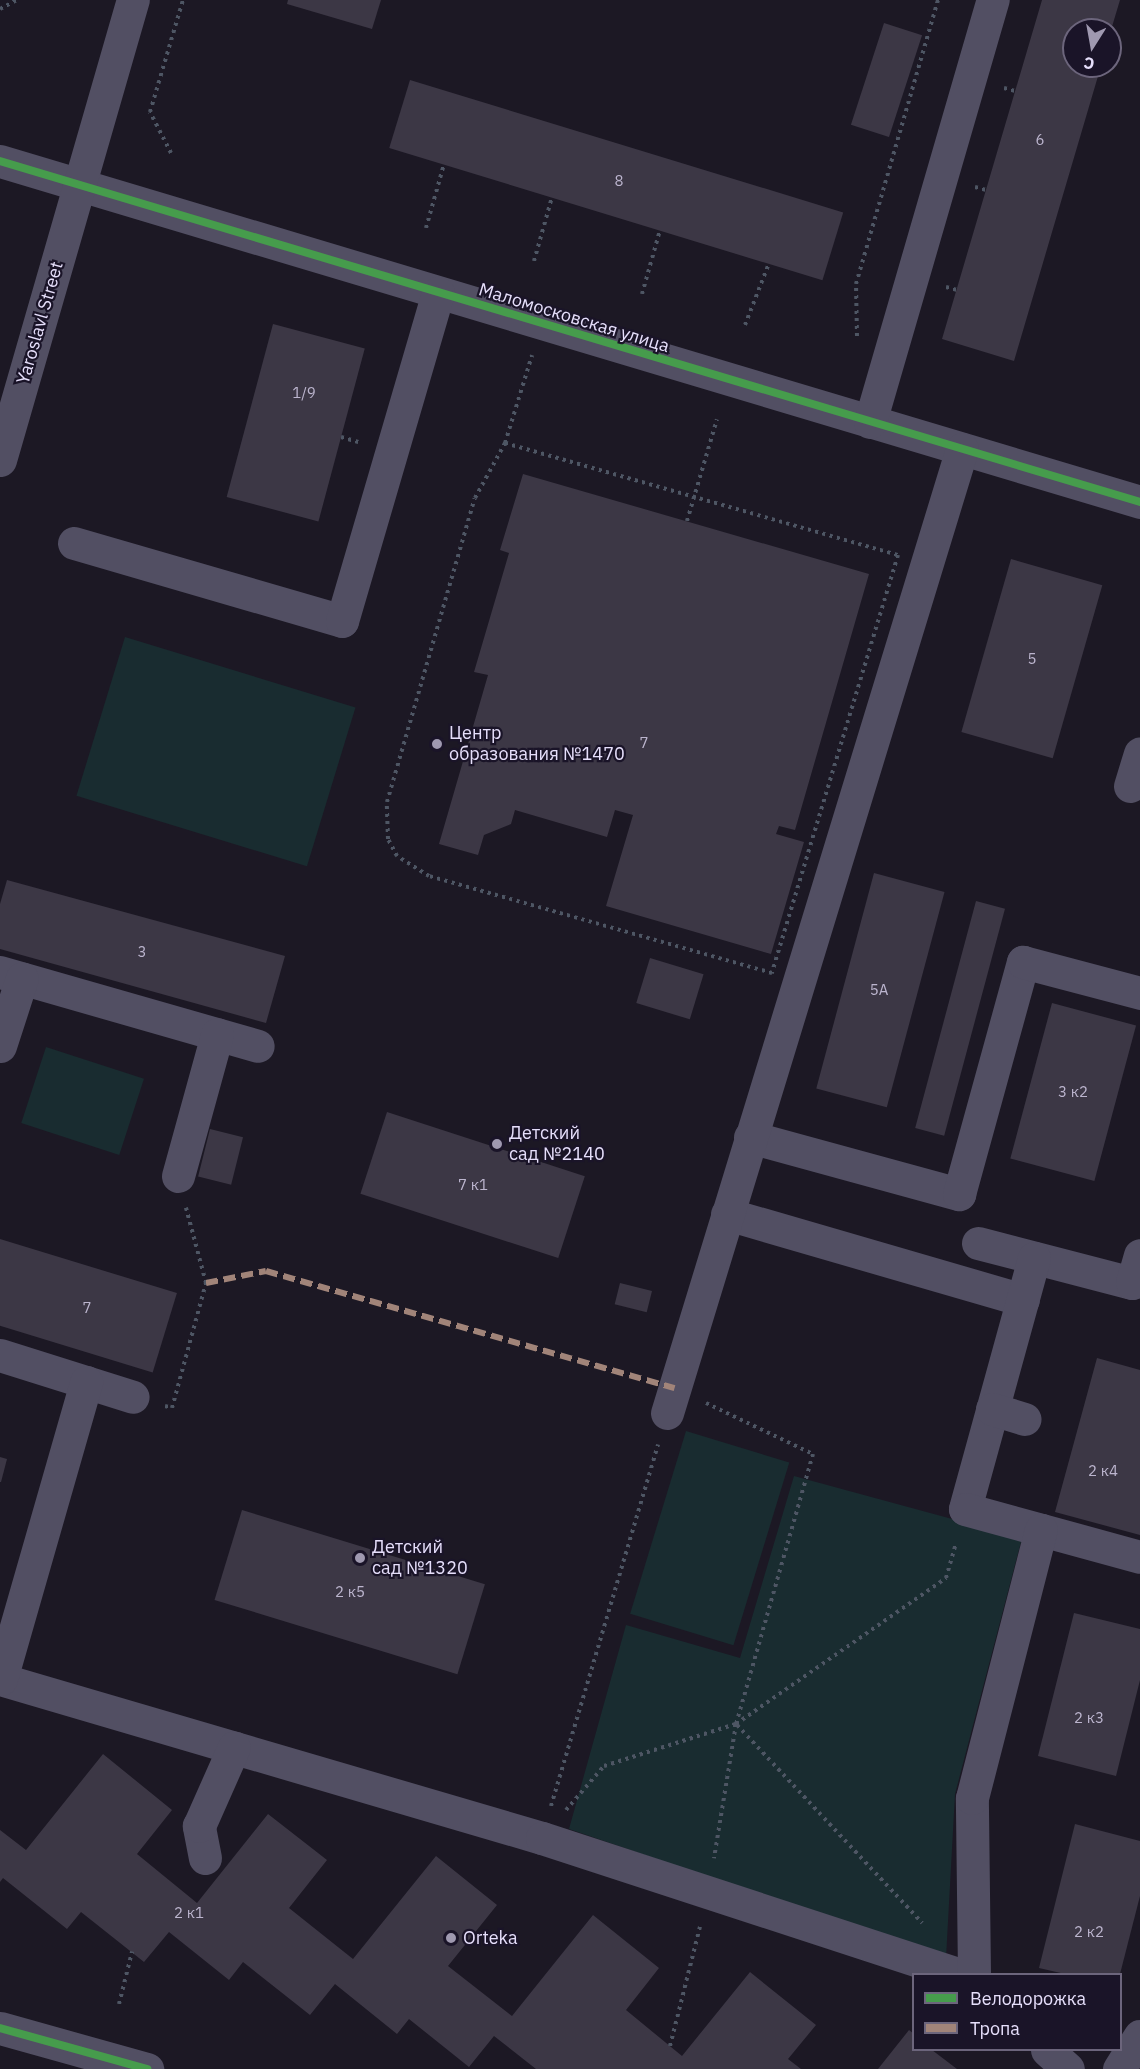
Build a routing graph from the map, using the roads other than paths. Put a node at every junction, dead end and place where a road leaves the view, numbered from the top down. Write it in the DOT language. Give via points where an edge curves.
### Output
graph roads {
  1 [pos="133,0"];
  2 [pos="993,0"];
  3 [pos="0,161"];
  4 [pos="80,185"];
  5 [pos="438,293"];
  6 [pos="870,422"];
  7 [pos="962,449"];
  8 [pos="0,460"];
  9 [pos="1140,502"];
  10 [pos="74,543"];
  11 [pos="1140,753"];
  12 [pos="1130,786"];
  13 [pos="11,975"];
  14 [pos="1140,993"];
  15 [pos="218,1034"];
  16 [pos="0,1046"];
  17 [pos="258,1047"];
  18 [pos="750,1137"];
  19 [pos="178,1176"];
  20 [pos="727,1214"];
  21 [pos="978,1243"];
  22 [pos="1140,1254"];
  23 [pos="1034,1258"];
  24 [pos="1023,1300"];
  25 [pos="0,1355"];
  26 [pos="86,1382"];
  27 [pos="134,1396"];
  28 [pos="671,1400"];
  29 [pos="992,1410"];
  30 [pos="1025,1419"];
  31 [pos="1041,1530"];
  32 [pos="1140,1557"];
  33 [pos="0,1679"];
  34 [pos="234,1747"];
  35 [pos="205,1858"];
  36 [pos="956,1973"];
  37 [pos="975,1973"];
  38 [pos="0,2028"];
  39 [pos="1140,2036"];
  40 [pos="1049,2051"];
  41 [pos="147,2069"];
  42 [pos="1068,2069"];
  43 [pos="1119,2069"];
  1 -- 4 [label="street, Yaroslavl Street"];
  2 -- 6 [label="street"];
  3 -- 4 [label="street, Маломосковская улица"];
  4 -- 5 [label="street, Маломосковская улица"];
  4 -- 8 [label="street, Yaroslavl Street"];
  5 -- 6 [label="street, Маломосковская улица"];
  5 -- 10 [label="street" via="342,621"];
  6 -- 7 [label="street, Маломосковская улица"];
  7 -- 9 [label="street, Маломосковская улица"];
  7 -- 18 [label="street"];
  11 -- 12 [label="street"];
  13 -- 15 [label="street"];
  13 -- 16 [label="street"];
  14 -- 18 [label="street" via="1023,962 959,1194"];
  15 -- 17 [label="street"];
  15 -- 19 [label="street"];
  18 -- 20 [label="street"];
  20 -- 24 [label="street"];
  20 -- 28 [label="street"];
  21 -- 23 [label="street"];
  22 -- 23 [label="street" via="1132,1283"];
  23 -- 24 [label="street"];
  24 -- 29 [label="street"];
  25 -- 26 [label="street"];
  26 -- 27 [label="street"];
  26 -- 33 [label="street"];
  29 -- 30 [label="street"];
  29 -- 31 [label="street" via="965,1509"];
  31 -- 32 [label="street"];
  31 -- 37 [label="street" via="972,1798"];
  33 -- 34 [label="street"];
  34 -- 35 [label="street" via="200,1826"];
  34 -- 36 [label="street" via="542,1838"];
  38 -- 41 [label="street"];
  39 -- 43 [label="street"];
  40 -- 42 [label="street"];
}
